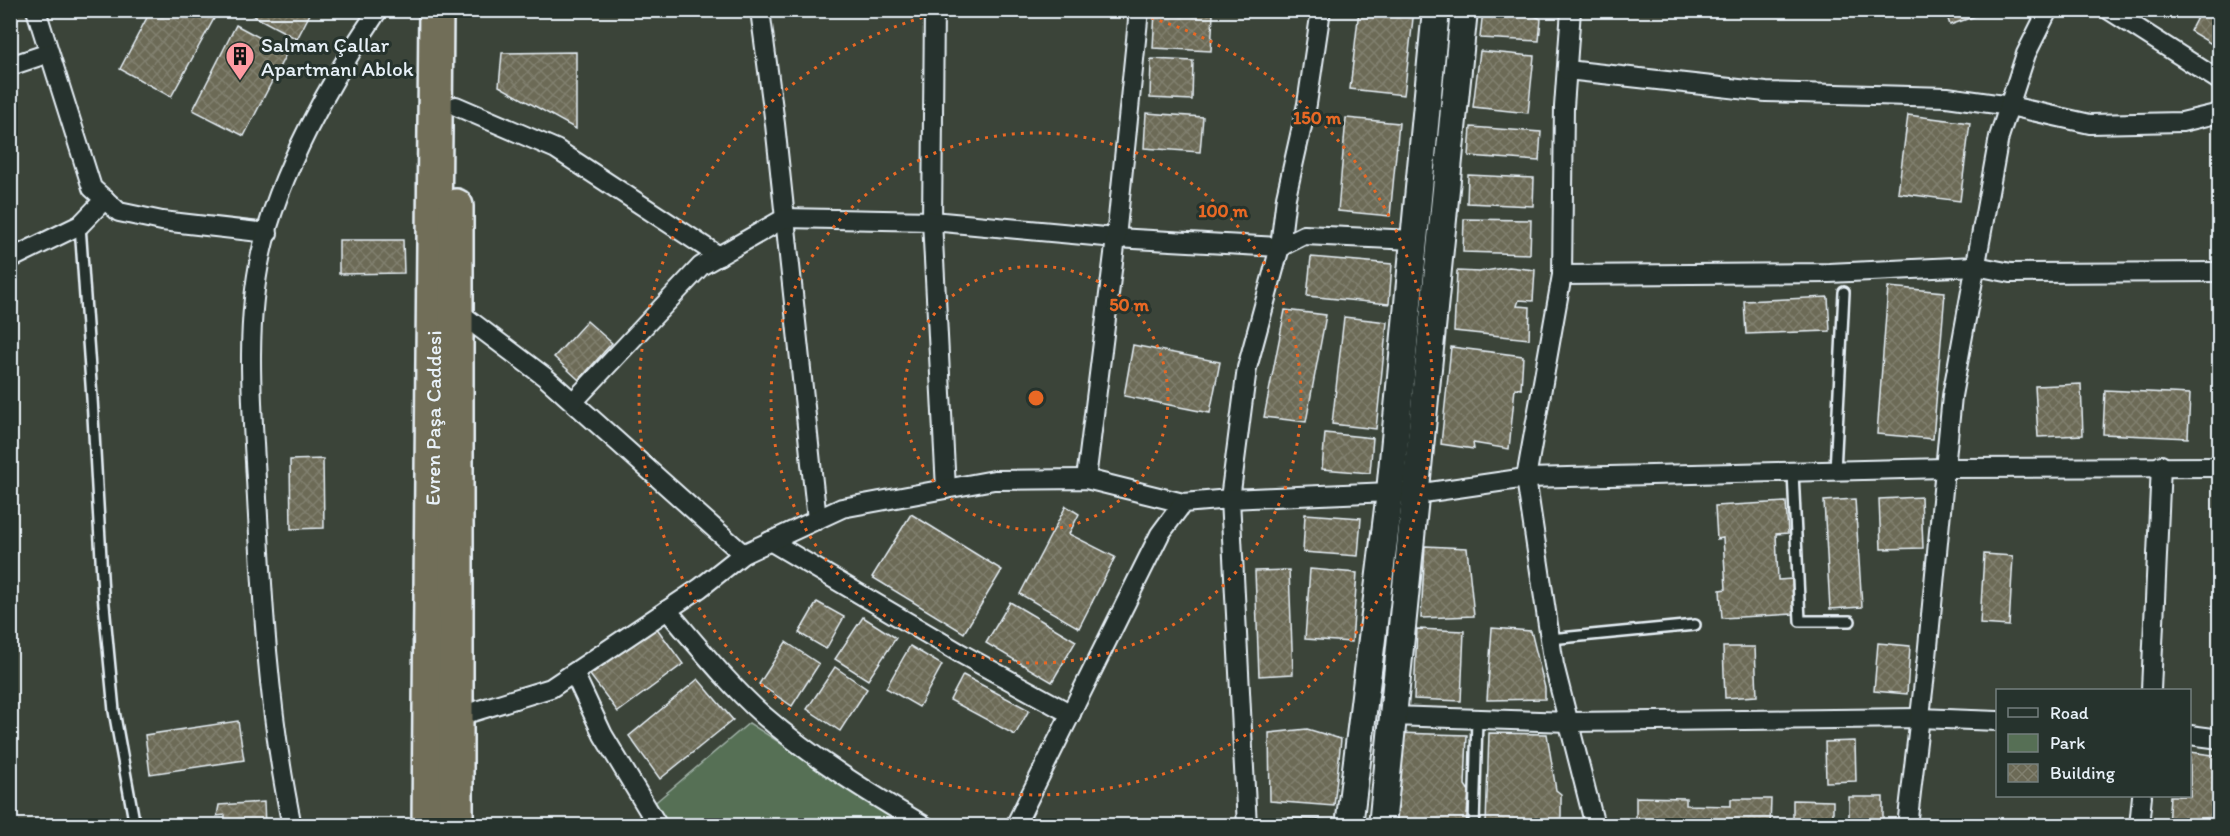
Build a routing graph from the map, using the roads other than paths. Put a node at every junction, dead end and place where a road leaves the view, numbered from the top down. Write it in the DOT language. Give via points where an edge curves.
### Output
graph roads {
  1 [pos="378,10"];
  2 [pos="436,10"];
  3 [pos="458,10"];
  4 [pos="760,10"];
  5 [pos="934,10"];
  6 [pos="1139,10"];
  7 [pos="1321,10"];
  8 [pos="1436,10"];
  9 [pos="1464,10"];
  10 [pos="1570,10"];
  11 [pos="2048,10"];
  12 [pos="2109,10"];
  13 [pos="38,12"];
  14 [pos="49,53"];
  15 [pos="10,66"];
  16 [pos="1567,70"];
  17 [pos="2220,81"];
  18 [pos="2010,105"];
  19 [pos="456,106"];
  20 [pos="2220,113"];
  21 [pos="105,200"];
  22 [pos="785,218"];
  23 [pos="932,221"];
  24 [pos="80,225"];
  25 [pos="268,233"];
  26 [pos="1116,237"];
  27 [pos="1414,240"];
  28 [pos="1280,246"];
  29 [pos="719,256"];
  30 [pos="10,259"];
  31 [pos="1976,266"];
  32 [pos="2220,272"];
  33 [pos="1562,274"];
  34 [pos="1844,292"];
  35 [pos="456,310"];
  36 [pos="573,402"];
  37 [pos="2161,465"];
  38 [pos="2220,467"];
  39 [pos="1945,468"];
  40 [pos="1835,471"];
  41 [pos="1793,472"];
  42 [pos="1526,478"];
  43 [pos="1086,479"];
  44 [pos="946,489"];
  45 [pos="1390,492"];
  46 [pos="1416,494"];
  47 [pos="1230,499"];
  48 [pos="1183,503"];
  49 [pos="817,520"];
  50 [pos="770,541"];
  51 [pos="743,554"];
  52 [pos="667,610"];
  53 [pos="1850,621"];
  54 [pos="1695,625"];
  55 [pos="1550,639"];
  56 [pos="574,673"];
  57 [pos="2151,689"];
  58 [pos="1071,714"];
  59 [pos="1392,716"];
  60 [pos="456,717"];
  61 [pos="1919,718"];
  62 [pos="1477,719"];
  63 [pos="1996,721"];
  64 [pos="1569,722"];
  65 [pos="2191,735"];
  66 [pos="2220,739"];
  67 [pos="2142,797"];
  68 [pos="135,825"];
  69 [pos="292,825"];
  70 [pos="429,825"];
  71 [pos="456,825"];
  72 [pos="658,825"];
  73 [pos="925,825"];
  74 [pos="1015,825"];
  75 [pos="1247,825"];
  76 [pos="1349,825"];
  77 [pos="1382,825"];
  78 [pos="1474,825"];
  79 [pos="1595,825"];
  80 [pos="1907,825"];
  81 [pos="2139,825"];
  1 -- 25 [label="street" via="348,55 288,171"];
  2 -- 70 [label="highway, Evren Paşa Caddesi"];
  3 -- 19 [label="highway, Evren Paşa Caddesi"];
  4 -- 22 [label="street"];
  5 -- 23 [label="street"];
  6 -- 26 [label="street"];
  7 -- 28 [label="street"];
  8 -- 27 [label="street"];
  9 -- 46 [label="street"];
  10 -- 16 [label="street"];
  11 -- 18 [label="street" via="2026,54"];
  12 -- 17 [label="street"];
  13 -- 14 [label="street"];
  14 -- 15 [label="street"];
  14 -- 21 [label="street" via="92,188"];
  16 -- 18 [label="street" via="1766,92 1947,97"];
  16 -- 33 [label="street"];
  18 -- 20 [label="street" via="2090,124 2182,122"];
  18 -- 31 [label="street" via="1999,137"];
  19 -- 29 [label="street" via="556,149"];
  19 -- 35 [label="highway, Evren Paşa Caddesi"];
  21 -- 24 [label="street"];
  21 -- 25 [label="street" via="120,212 152,219"];
  22 -- 23 [label="street"];
  22 -- 29 [label="street"];
  22 -- 49 [label="street"];
  23 -- 26 [label="street"];
  23 -- 44 [label="street"];
  24 -- 30 [label="street"];
  24 -- 68 [label="lane" via="103,594 114,711"];
  25 -- 69 [label="street" via="261,254 250,352 261,570 278,759"];
  26 -- 28 [label="street"];
  26 -- 43 [label="street"];
  27 -- 28 [label="street" via="1304,235"];
  27 -- 45 [label="street"];
  28 -- 47 [label="street" via="1247,368"];
  29 -- 36 [label="street" via="701,266"];
  31 -- 32 [label="street" via="2011,273"];
  31 -- 33 [label="street" via="1829,273"];
  31 -- 39 [label="street" via="1952,396"];
  33 -- 42 [label="street"];
  34 -- 40 [label="lane"];
  35 -- 36 [label="street"];
  35 -- 60 [label="highway, Evren Paşa Caddesi"];
  36 -- 51 [label="street"];
  37 -- 38 [label="street"];
  37 -- 39 [label="street"];
  37 -- 57 [label="street"];
  39 -- 40 [label="street"];
  39 -- 61 [label="street"];
  40 -- 41 [label="street"];
  41 -- 42 [label="street"];
  41 -- 53 [label="lane" via="1800,621"];
  42 -- 46 [label="street"];
  42 -- 55 [label="street"];
  43 -- 44 [label="street" via="994,480"];
  43 -- 48 [label="street"];
  44 -- 49 [label="street" via="842,508"];
  45 -- 46 [label="street"];
  45 -- 47 [label="street"];
  45 -- 76 [label="street"];
  46 -- 59 [label="street"];
  47 -- 48 [label="street"];
  47 -- 75 [label="street"];
  48 -- 58 [label="street" via="1160,534"];
  49 -- 50 [label="street"];
  50 -- 51 [label="street"];
  50 -- 58 [label="street"];
  51 -- 52 [label="street"];
  52 -- 56 [label="street"];
  52 -- 73 [label="street" via="741,694 783,731 850,779"];
  54 -- 55 [label="lane"];
  55 -- 64 [label="street"];
  56 -- 60 [label="street" via="551,688"];
  56 -- 72 [label="street" via="603,735"];
  58 -- 74 [label="street"];
  59 -- 62 [label="street"];
  59 -- 77 [label="street"];
  60 -- 71 [label="highway, Evren Paşa Caddesi"];
  61 -- 63 [label="street"];
  61 -- 64 [label="street"];
  61 -- 80 [label="street"];
  62 -- 64 [label="street"];
  62 -- 78 [label="lane"];
  64 -- 79 [label="street"];
  65 -- 66 [label="street"];
  67 -- 81 [label="street"];
}
